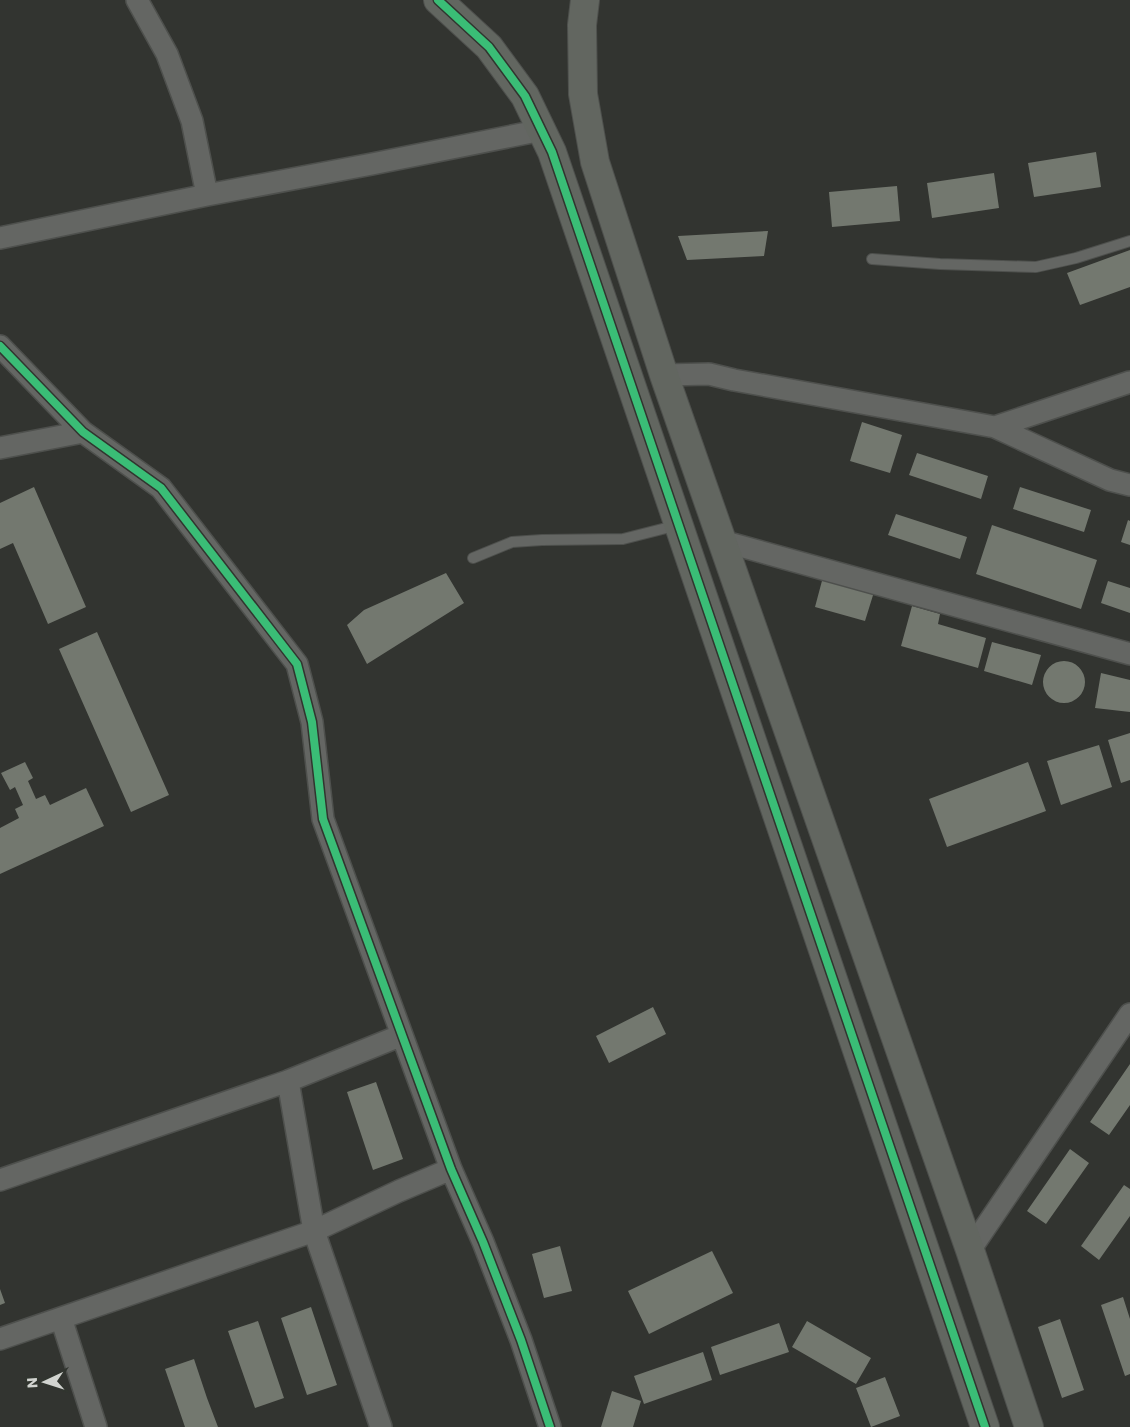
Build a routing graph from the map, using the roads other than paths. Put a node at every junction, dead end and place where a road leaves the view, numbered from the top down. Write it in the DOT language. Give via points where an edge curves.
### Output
graph roads {
  1 [pos="137,0"];
  2 [pos="438,0"];
  3 [pos="585,0"];
  4 [pos="542,130"];
  5 [pos="207,194"];
  6 [pos="0,238"];
  7 [pos="1130,241"];
  8 [pos="872,259"];
  9 [pos="0,346"];
  10 [pos="664,375"];
  11 [pos="1130,382"];
  12 [pos="995,427"];
  13 [pos="84,432"];
  14 [pos="0,448"];
  15 [pos="1130,485"];
  16 [pos="678,525"];
  17 [pos="722,541"];
  18 [pos="473,558"];
  19 [pos="1130,654"];
  20 [pos="1130,1014"];
  21 [pos="402,1035"];
  22 [pos="288,1081"];
  23 [pos="451,1169"];
  24 [pos="0,1180"];
  25 [pos="314,1231"];
  26 [pos="970,1250"];
  27 [pos="61,1318"];
  28 [pos="0,1339"];
  29 [pos="96,1427"];
  30 [pos="381,1427"];
  31 [pos="550,1427"];
  32 [pos="985,1427"];
  33 [pos="1030,1427"];
  1 -- 5 [label="street" via="168,54 192,121"];
  2 -- 4 [label="street" via="490,47 525,96"];
  3 -- 10 [label="street" via="583,94 595,162"];
  4 -- 5 [label="street"];
  4 -- 16 [label="street"];
  5 -- 6 [label="street"];
  7 -- 8 [label="lane" via="1036,267"];
  9 -- 13 [label="street"];
  10 -- 12 [label="street" via="709,374"];
  10 -- 17 [label="street"];
  11 -- 12 [label="street"];
  12 -- 15 [label="street" via="1110,480"];
  13 -- 14 [label="street"];
  13 -- 21 [label="street" via="161,488 296,664 312,722 324,819"];
  16 -- 18 [label="lane" via="623,539 512,542"];
  16 -- 32 [label="street"];
  17 -- 19 [label="street"];
  17 -- 26 [label="street"];
  20 -- 26 [label="street"];
  21 -- 22 [label="street"];
  21 -- 23 [label="street"];
  22 -- 24 [label="street"];
  22 -- 25 [label="street"];
  23 -- 25 [label="street"];
  23 -- 31 [label="street" via="521,1340"];
  25 -- 27 [label="street"];
  25 -- 30 [label="street"];
  26 -- 33 [label="street"];
  27 -- 28 [label="street"];
  27 -- 29 [label="street"];
}
